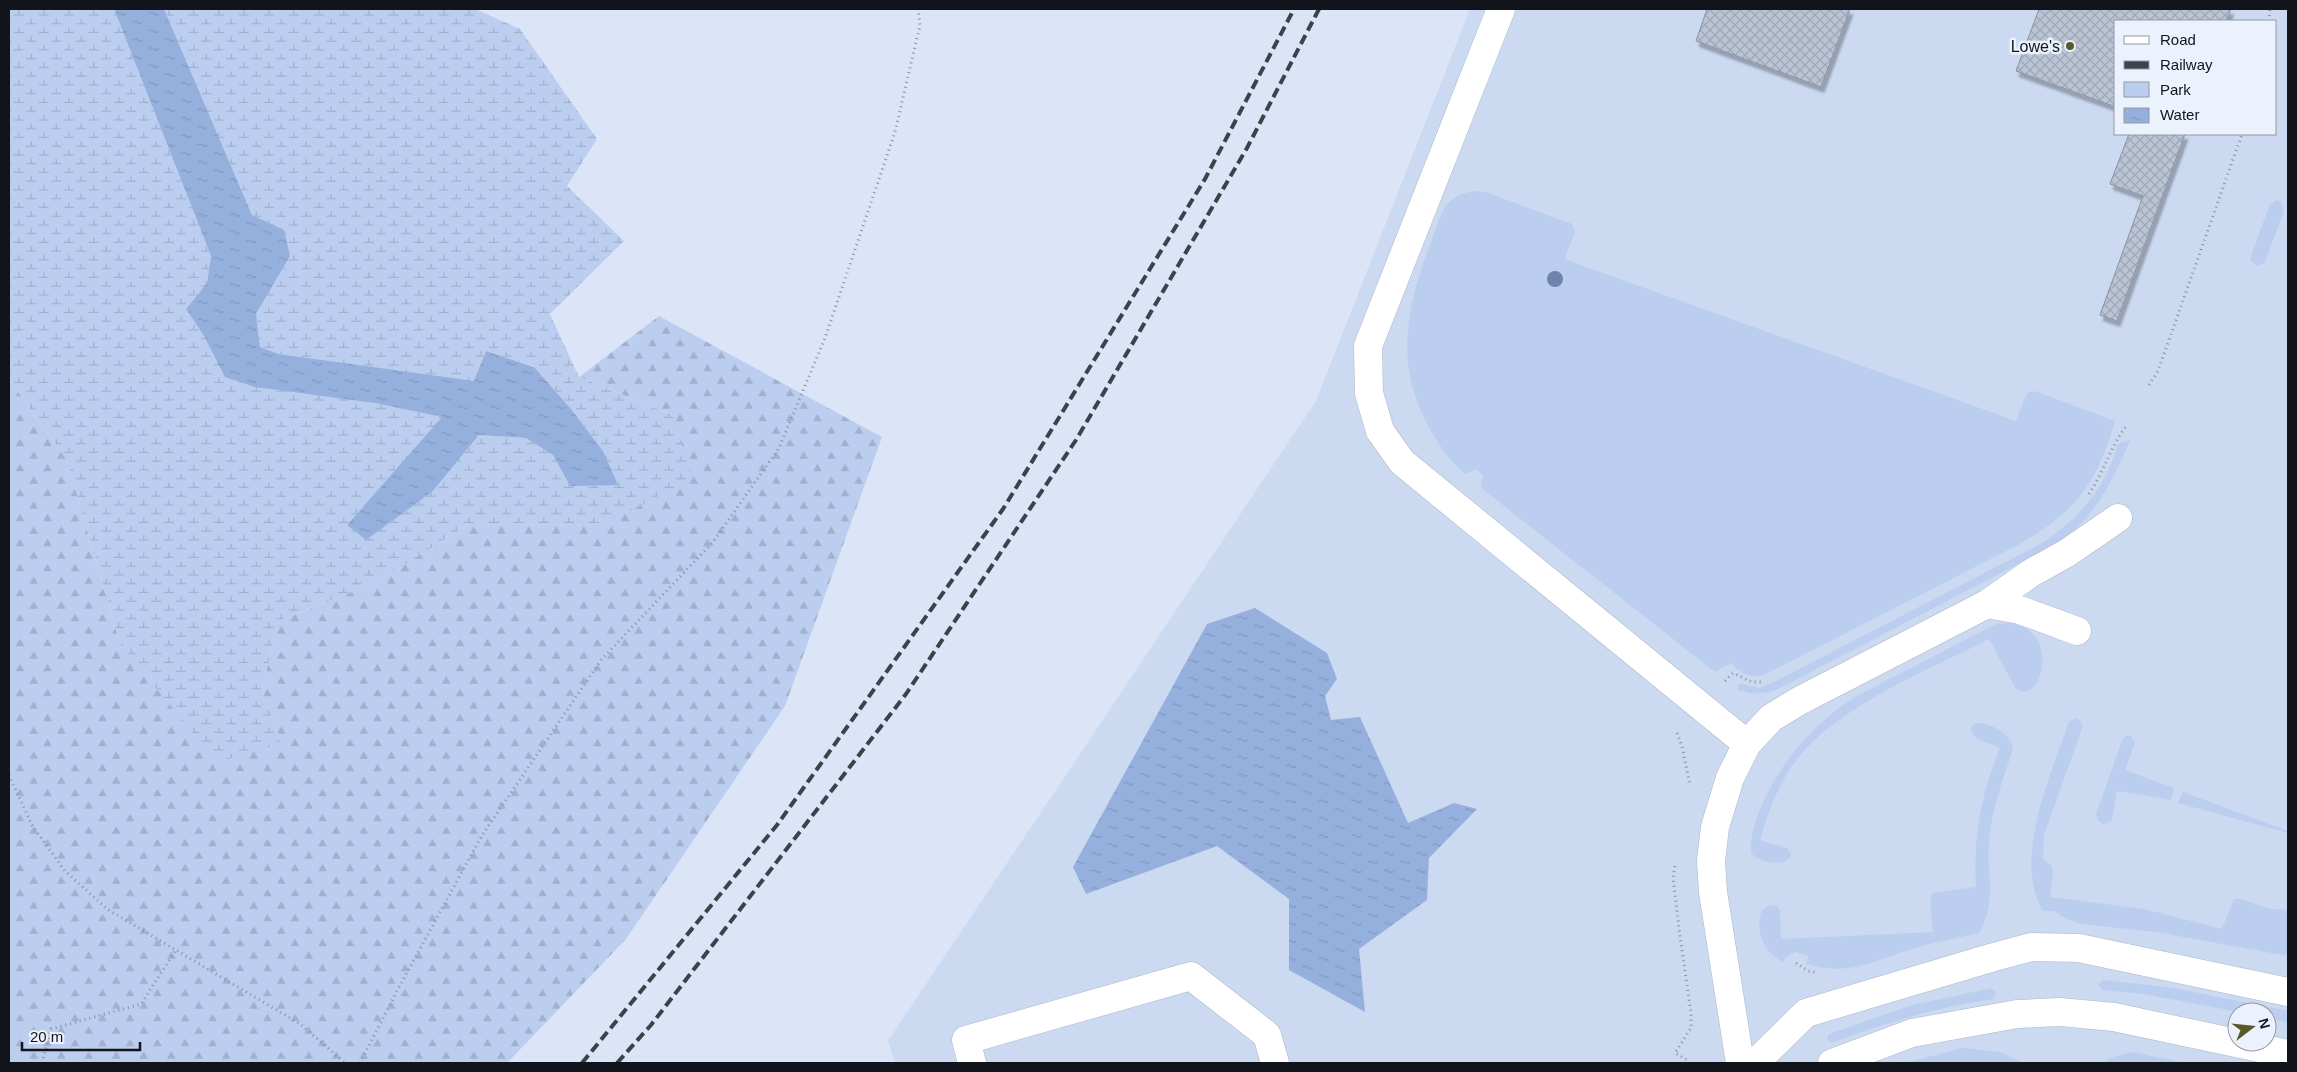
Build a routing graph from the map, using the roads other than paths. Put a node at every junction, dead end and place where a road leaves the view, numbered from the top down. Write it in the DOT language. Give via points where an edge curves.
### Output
graph roads {
  1 [pos="1501,9"];
  2 [pos="2118,518"];
  3 [pos="1987,604"];
  4 [pos="2077,631"];
  5 [pos="1747,744"];
  6 [pos="2288,992"];
  7 [pos="2288,1054"];
  8 [pos="972,1063"];
  9 [pos="1275,1063"];
  10 [pos="1740,1063"];
  11 [pos="1754,1063"];
  12 [pos="1832,1063"];
  1 -- 5 [label="lane" via="1368,346 1369,393 1380,431 1402,462"];
  2 -- 3 [label="lane" via="2067,553 2031,572"];
  3 -- 4 [label="lane" via="2020,610"];
  3 -- 5 [label="lane" via="1799,701 1771,718"];
  5 -- 10 [label="lane" via="1730,778 1715,827 1711,861"];
  6 -- 11 [label="lane" via="2079,948 2032,947 1806,1013"];
  7 -- 12 [label="lane" via="2114,1017 2060,1012 2017,1014 1912,1033"];
  8 -- 9 [label="lane" via="966,1040 1191,976 1267,1035"];
}
